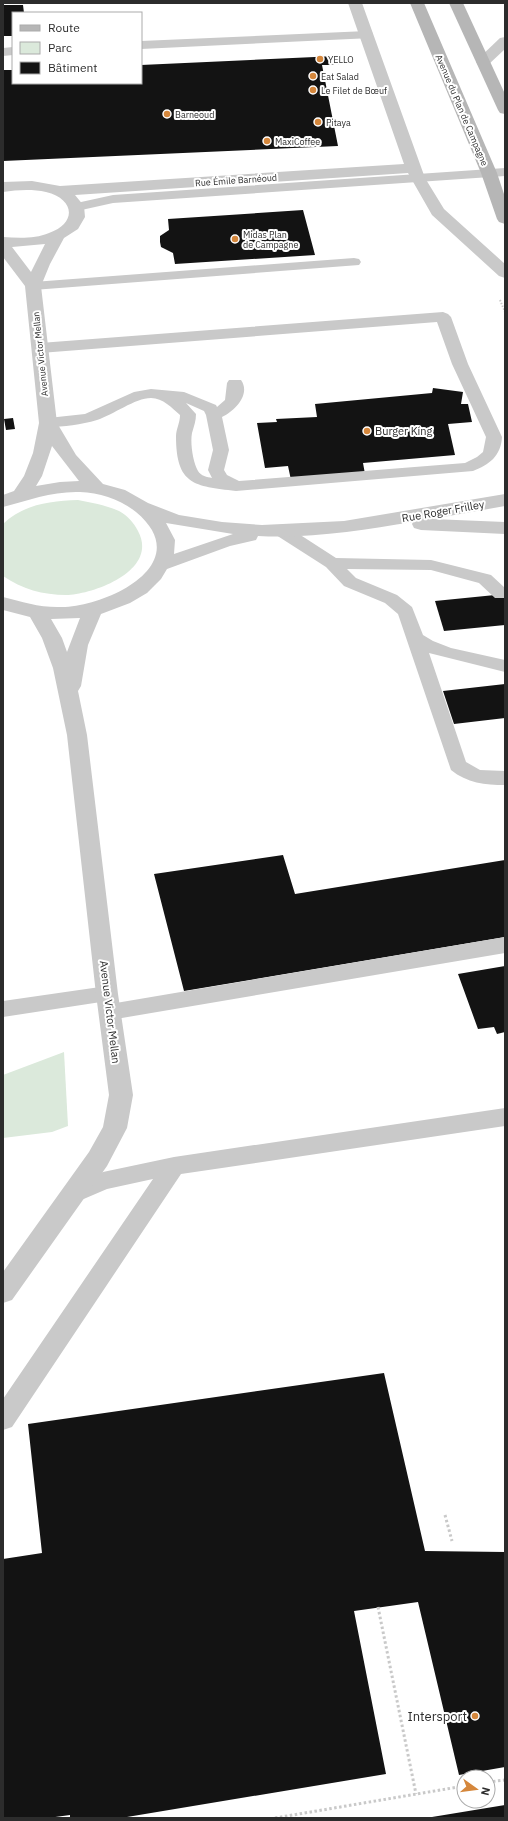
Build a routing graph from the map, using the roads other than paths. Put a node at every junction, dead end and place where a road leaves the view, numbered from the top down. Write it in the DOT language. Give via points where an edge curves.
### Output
graph roads {
  1 [pos="355,3"];
  2 [pos="417,3"];
  3 [pos="456,3"];
  4 [pos="367,35"];
  5 [pos="505,41"];
  6 [pos="142,45"];
  7 [pos="483,62"];
  8 [pos="505,110"];
  9 [pos="505,172"];
  10 [pos="415,173"];
  11 [pos="489,173"];
  12 [pos="5,187"];
  13 [pos="59,191"];
  14 [pos="77,207"];
  15 [pos="505,219"];
  16 [pos="58,235"];
  17 [pos="3,242"];
  18 [pos="3,246"];
  19 [pos="354,262"];
  20 [pos="505,274"];
  21 [pos="33,286"];
  22 [pos="40,348"];
  23 [pos="235,383"];
  24 [pos="164,395"];
  25 [pos="214,415"];
  26 [pos="48,423"];
  27 [pos="236,486"];
  28 [pos="98,489"];
  29 [pos="21,494"];
  30 [pos="505,500"];
  31 [pos="3,501"];
  32 [pos="143,507"];
  33 [pos="382,521"];
  34 [pos="505,528"];
  35 [pos="274,531"];
  36 [pos="332,563"];
  37 [pos="161,565"];
  38 [pos="501,594"];
  39 [pos="5,604"];
  40 [pos="93,609"];
  41 [pos="37,612"];
  42 [pos="417,639"];
  43 [pos="505,666"];
  44 [pos="71,699"];
  45 [pos="505,778"];
  46 [pos="505,945"];
  47 [pos="108,1003"];
  48 [pos="3,1009"];
  49 [pos="505,1118"];
  50 [pos="174,1166"];
  51 [pos="72,1195"];
  52 [pos="3,1292"];
  53 [pos="3,1419"];
  1 -- 4 [label="street"];
  2 -- 11 [label="main road, Avenue du Plan de Campagne"];
  3 -- 7 [label="main road"];
  4 -- 6 [label="lane"];
  4 -- 10 [label="street"];
  5 -- 7 [label="street"];
  7 -- 8 [label="main road"];
  9 -- 11 [label="lane"];
  10 -- 11 [label="lane"];
  10 -- 13 [label="street, Rue Émile Barnéoud"];
  10 -- 14 [label="lane" via="113,198"];
  10 -- 20 [label="street" via="438,212"];
  11 -- 15 [label="main road, Avenue du Plan de Campagne"];
  12 -- 13 [label="street" via="44,186"];
  13 -- 14 [label="street" via="71,198"];
  14 -- 16 [label="street" via="77,217 71,227"];
  16 -- 17 [label="street" via="28,243"];
  16 -- 21 [label="street, Avenue Victor Mellan"];
  18 -- 21 [label="street"];
  19 -- 21 [label="lane"];
  21 -- 22 [label="street, Avenue Victor Mellan"];
  22 -- 26 [label="street, Avenue Victor Mellan"];
  22 -- 27 [label="lane" via="443,317 460,364 494,438 494,446 479,463 467,468"];
  23 -- 25 [label="lane" via="235,398 228,408"];
  24 -- 25 [label="lane" via="199,402 210,408"];
  24 -- 26 [label="lane" via="132,396 105,412 90,417"];
  24 -- 27 [label="lane" via="188,414 184,434 185,454 190,472 197,479 209,483"];
  25 -- 27 [label="lane" via="221,450 216,470 220,478"];
  26 -- 28 [label="street, Avenue Victor Mellan" via="64,452 80,473"];
  26 -- 29 [label="street, Avenue Victor Mellan" via="42,453 33,476"];
  28 -- 29 [label="street, Avenue Victor Mellan" via="72,486 46,488"];
  28 -- 32 [label="street, Avenue Victor Mellan" via="123,496"];
  29 -- 31 [label="street, Avenue Victor Mellan"];
  30 -- 33 [label="street, Rue Roger Frilley"];
  32 -- 35 [label="street, Rue Roger Frilley" via="182,521 223,528"];
  32 -- 37 [label="street, Avenue Victor Mellan" via="159,525 166,545"];
  33 -- 34 [label="street, Rue Roger Frilley"];
  33 -- 35 [label="street, Rue Roger Frilley"];
  35 -- 36 [label="lane"];
  35 -- 37 [label="street, Rue Roger Frilley" via="224,542"];
  36 -- 38 [label="lane" via="431,565 485,579"];
  36 -- 42 [label="lane" via="350,582 391,599 406,611"];
  37 -- 40 [label="street, Avenue Victor Mellan" via="146,584 123,599"];
  39 -- 41 [label="street, Avenue Victor Mellan"];
  40 -- 41 [label="street, Avenue Victor Mellan" via="65,613"];
  40 -- 44 [label="street, Avenue Victor Mellan" via="76,652"];
  41 -- 44 [label="street, Avenue Victor Mellan" via="58,652"];
  42 -- 43 [label="lane" via="438,650"];
  42 -- 45 [label="lane" via="458,765 467,773 481,778"];
  44 -- 47 [label="street, Avenue Victor Mellan"];
  46 -- 47 [label="lane"];
  47 -- 48 [label="lane"];
  47 -- 51 [label="street, Avenue Victor Mellan" via="121,1095 115,1128 98,1159"];
  49 -- 50 [label="lane"];
  50 -- 51 [label="lane" via="103,1181"];
  50 -- 53 [label="lane"];
  51 -- 52 [label="street, Avenue Victor Mellan"];
}
